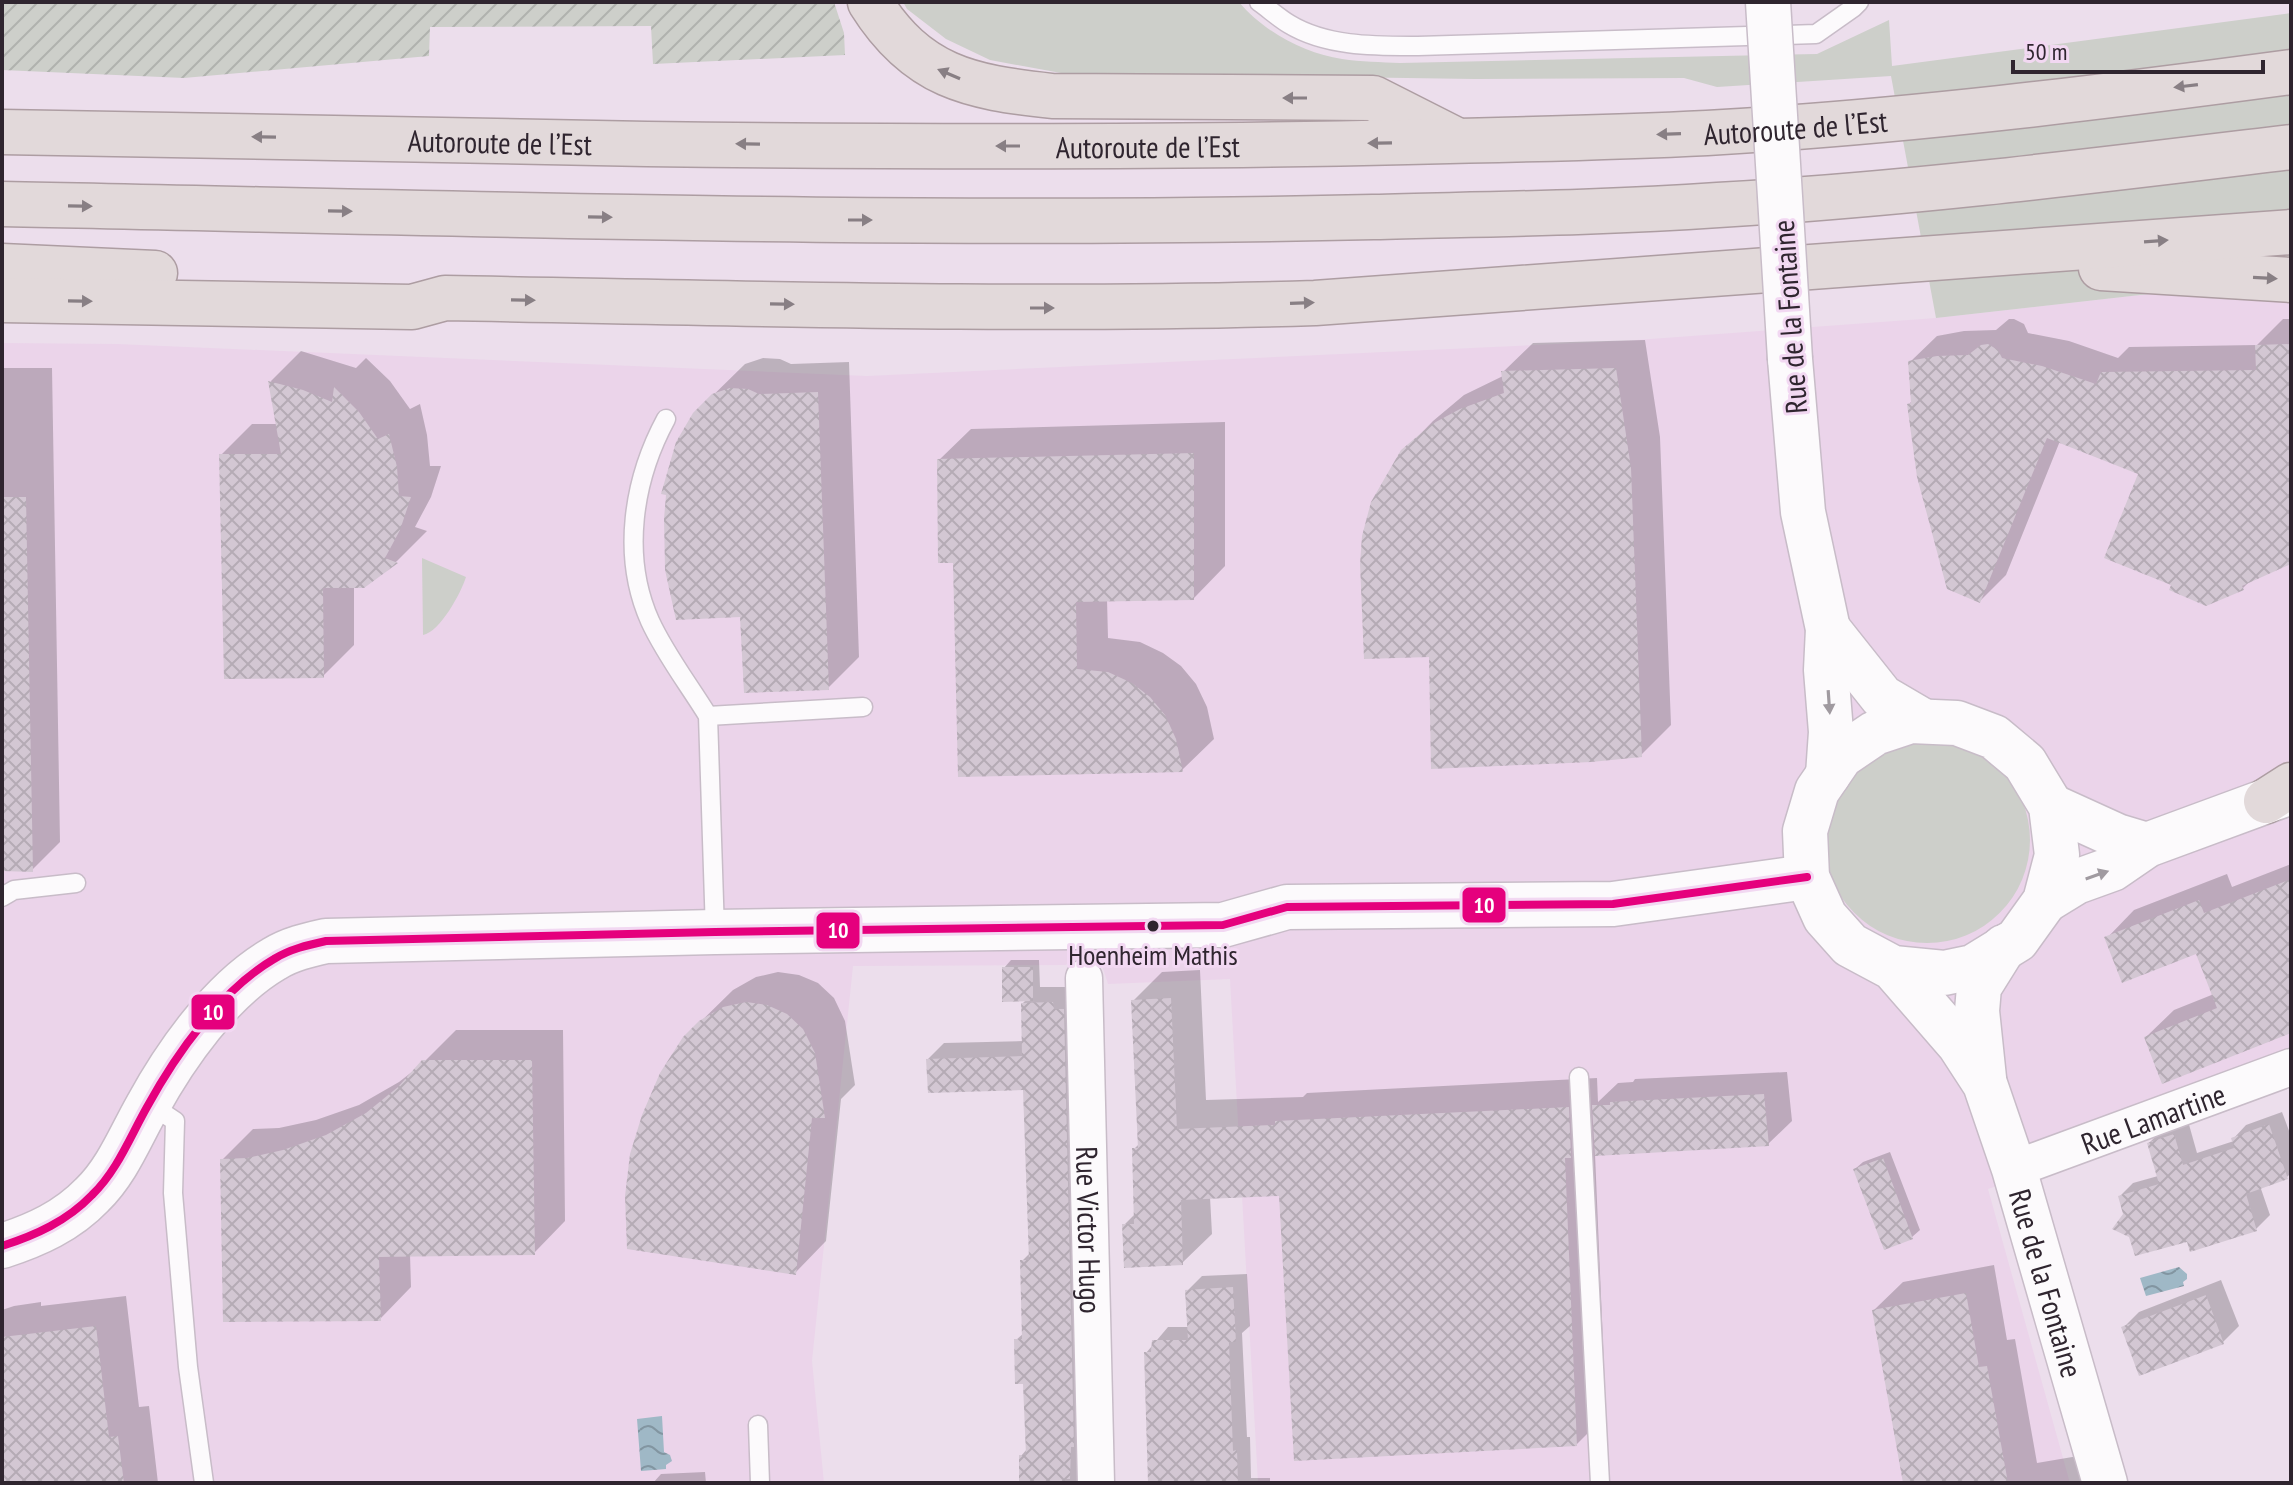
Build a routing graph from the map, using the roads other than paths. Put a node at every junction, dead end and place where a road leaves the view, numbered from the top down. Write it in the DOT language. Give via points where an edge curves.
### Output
graph roads {
  1 [pos="870,2"];
  2 [pos="1259,2"];
  3 [pos="1768,2"];
  4 [pos="1859,2"];
  5 [pos="2291,72"];
  6 [pos="2,132"];
  7 [pos="1458,141"];
  8 [pos="2291,147"];
  9 [pos="2,204"];
  10 [pos="2291,232"];
  11 [pos="1939,257"];
  12 [pos="2,266"];
  13 [pos="2291,280"];
  14 [pos="445,298"];
  15 [pos="2,300"];
  16 [pos="666,419"];
  17 [pos="1828,629"];
  18 [pos="863,707"];
  19 [pos="708,716"];
  20 [pos="1923,721"];
  21 [pos="1828,775"];
  22 [pos="2283,793"];
  23 [pos="2051,806"];
  24 [pos="2147,845"];
  25 [pos="1807,877"];
  26 [pos="76,883"];
  27 [pos="2,897"];
  28 [pos="2045,901"];
  29 [pos="715,932"];
  30 [pos="2004,947"];
  31 [pos="1893,968"];
  32 [pos="1084,978"];
  33 [pos="2291,1067"];
  34 [pos="1579,1077"];
  35 [pos="1985,1084"];
  36 [pos="148,1103"];
  37 [pos="2014,1169"];
  38 [pos="2,1246"];
  39 [pos="758,1425"];
  40 [pos="204,1483"];
  41 [pos="760,1483"];
  42 [pos="1096,1483"];
  43 [pos="1600,1483"];
  44 [pos="2105,1483"];
  7 -- 1 [label="highway, one-way" via="1373,98 1052,96 1003,91 942,72 908,51"];
  2 -- 4 [label="lane" via="1313,36 1365,46 1418,46 1816,34"];
  3 -- 17 [label="street, Rue de la Fontaine, bridge" via="1803,512"];
  5 -- 7 [label="highway, Autoroute de l’Est, one-way" via="1899,118 1708,133"];
  7 -- 6 [label="highway, Autoroute de l’Est, one-way" via="959,146"];
  9 -- 8 [label="highway, one-way" via="895,220 1457,215 1716,206 1932,189"];
  11 -- 10 [label="highway, one-way"];
  11 -- 13 [label="highway, one-way"];
  14 -- 11 [label="highway, one-way" via="1168,308 1315,303"];
  12 -- 14 [label="highway" via="414,288"];
  15 -- 14 [label="highway, one-way" via="412,307"];
  16 -- 19 [label="lane" via="640,483 634,558 649,619"];
  17 -- 20 [label="street, Rue de la Fontaine" via="1882,697"];
  17 -- 21 [label="street, Rue de la Fontaine, one-way"];
  18 -- 19 [label="lane"];
  19 -- 29 [label="lane"];
  20 -- 21 [label="street, Rue de la Fontaine" via="1875,733 1841,756"];
  20 -- 23 [label="street, Rue de la Fontaine" via="1957,723 1994,737 2025,763"];
  21 -- 25 [label="street, Rue de la Fontaine" via="1817,791 1805,831"];
  22 -- 24 [label="street"];
  23 -- 24 [label="street"];
  23 -- 28 [label="street, Rue de la Fontaine" via="2057,855"];
  28 -- 24 [label="street, one-way" via="2112,869"];
  25 -- 29 [label="street" via="1613,904 1287,907 1223,925"];
  25 -- 31 [label="street, Rue de la Fontaine" via="1825,917 1850,945"];
  26 -- 27 [label="lane" via="14,890"];
  28 -- 30 [label="street, Rue de la Fontaine" via="2017,940"];
  29 -- 36 [label="street" via="326,941 300,947 251,975 222,1004 192,1035"];
  30 -- 31 [label="street, Rue de la Fontaine" via="1973,967 1944,973"];
  30 -- 35 [label="street, Rue de la Fontaine" via="1979,987"];
  31 -- 35 [label="street, Rue de la Fontaine" via="1959,1044"];
  32 -- 42 [label="street, Rue Victor Hugo"];
  33 -- 37 [label="street, Rue Lamartine"];
  34 -- 43 [label="lane"];
  35 -- 37 [label="street, Rue de la Fontaine"];
  36 -- 38 [label="street" via="112,1172 93,1195 45,1230"];
  36 -- 40 [label="lane" via="175,1121 173,1193"];
  37 -- 44 [label="street, Rue de la Fontaine"];
  39 -- 41 [label="lane"];
}
